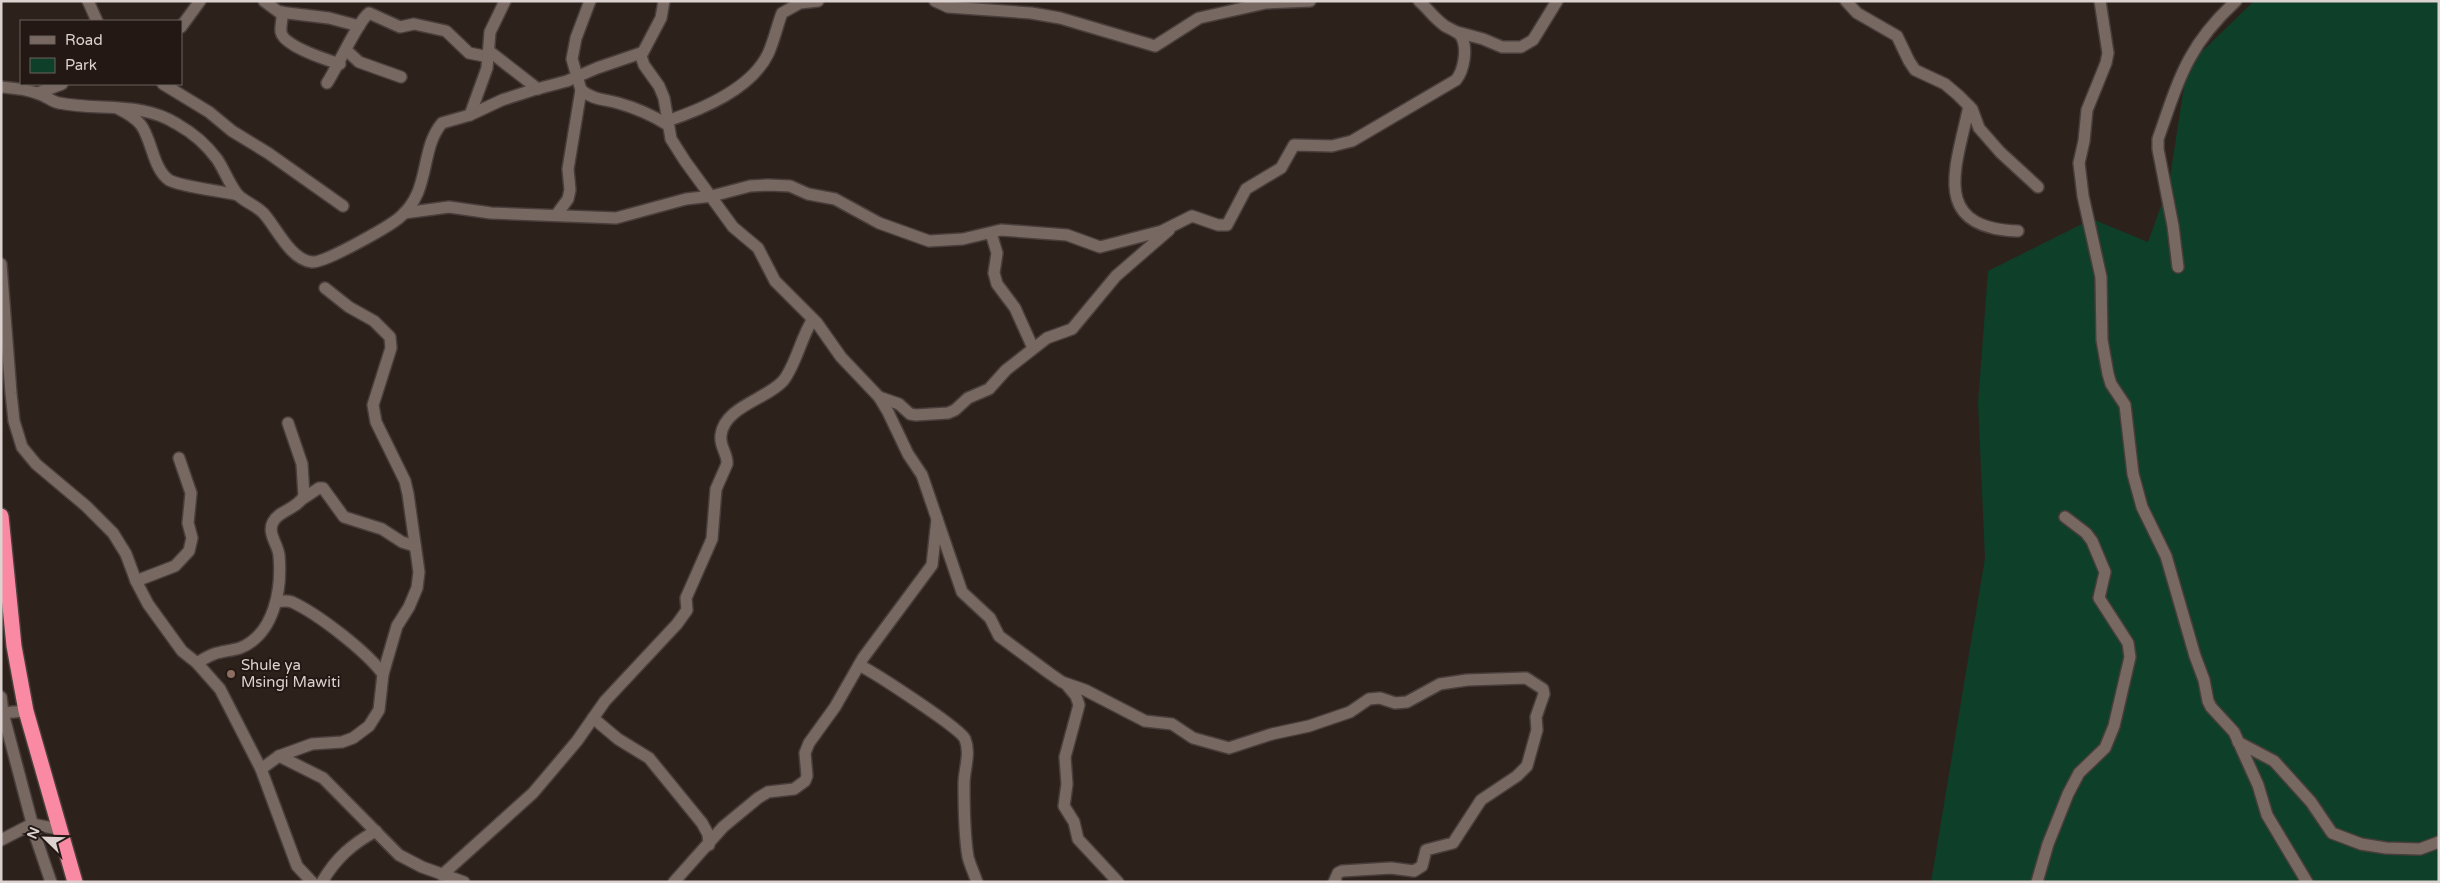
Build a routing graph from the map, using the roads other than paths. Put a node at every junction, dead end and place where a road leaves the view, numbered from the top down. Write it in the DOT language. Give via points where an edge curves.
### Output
graph roads {
  1 [pos="88,1"];
  2 [pos="200,1"];
  3 [pos="264,1"];
  4 [pos="505,1"];
  5 [pos="590,1"];
  6 [pos="664,1"];
  7 [pos="818,1"];
  8 [pos="935,1"];
  9 [pos="1310,1"];
  10 [pos="1419,1"];
  11 [pos="1557,1"];
  12 [pos="1846,1"];
  13 [pos="2100,1"];
  14 [pos="2236,1"];
  15 [pos="282,12"];
  16 [pos="96,20"];
  17 [pos="182,26"];
  18 [pos="358,26"];
  19 [pos="1458,32"];
  20 [pos="346,50"];
  21 [pos="489,54"];
  22 [pos="641,54"];
  23 [pos="340,64"];
  24 [pos="401,77"];
  25 [pos="577,77"];
  26 [pos="327,83"];
  27 [pos="59,85"];
  28 [pos="165,85"];
  29 [pos="1,87"];
  30 [pos="538,89"];
  31 [pos="581,90"];
  32 [pos="38,93"];
  33 [pos="1969,106"];
  34 [pos="115,107"];
  35 [pos="470,115"];
  36 [pos="668,123"];
  37 [pos="2038,187"];
  38 [pos="238,195"];
  39 [pos="712,196"];
  40 [pos="343,206"];
  41 [pos="404,213"];
  42 [pos="557,214"];
  43 [pos="1174,225"];
  44 [pos="2018,231"];
  45 [pos="991,232"];
  46 [pos="1,264"];
  47 [pos="2178,267"];
  48 [pos="325,288"];
  49 [pos="813,319"];
  50 [pos="1033,348"];
  51 [pos="879,397"];
  52 [pos="288,423"];
  53 [pos="179,458"];
  54 [pos="304,498"];
  55 [pos="1,516"];
  56 [pos="937,517"];
  57 [pos="2065,517"];
  58 [pos="415,546"];
  59 [pos="136,581"];
  60 [pos="276,602"];
  61 [pos="197,663"];
  62 [pos="859,665"];
  63 [pos="383,674"];
  64 [pos="1066,684"];
  65 [pos="1,697"];
  66 [pos="26,711"];
  67 [pos="2,713"];
  68 [pos="593,718"];
  69 [pos="2238,742"];
  70 [pos="279,756"];
  71 [pos="261,769"];
  72 [pos="32,824"];
  73 [pos="58,829"];
  74 [pos="376,831"];
  75 [pos="1,840"];
  76 [pos="2439,842"];
  77 [pos="708,845"];
  78 [pos="442,874"];
  79 [pos="51,882"];
  80 [pos="75,882"];
  81 [pos="312,882"];
  82 [pos="322,882"];
  83 [pos="464,882"];
  84 [pos="674,882"];
  85 [pos="977,882"];
  86 [pos="1118,882"];
  87 [pos="1334,882"];
  88 [pos="2037,882"];
  89 [pos="2307,882"];
  1 -- 16 [label="street"];
  2 -- 17 [label="street"];
  3 -- 15 [label="street"];
  4 -- 21 [label="street" via="490,32"];
  5 -- 25 [label="street" via="572,59"];
  6 -- 22 [label="street" via="661,18"];
  7 -- 36 [label="street" via="800,3 782,13 768,54 757,72 741,86"];
  8 -- 9 [label="street" via="948,7 1052,17 1155,46 1199,18 1266,3"];
  10 -- 19 [label="street" via="1437,20"];
  11 -- 19 [label="street" via="1533,40 1521,47 1502,47"];
  12 -- 33 [label="street" via="1857,13 1897,36 1915,70 1944,84"];
  13 -- 69 [label="street" via="2108,53 2087,110 2080,163 2101,276 2105,360 2111,384 2125,405 2133,474 2142,508 2166,556 2210,707 2234,732"];
  14 -- 47 [label="street" via="2210,26 2189,56 2158,139"];
  15 -- 18 [label="street" via="330,18"];
  15 -- 23 [label="street" via="280,30 284,38 316,56"];
  18 -- 20 [label="street"];
  18 -- 21 [label="street" via="369,13 400,27 414,24 435,28 449,33 469,53"];
  19 -- 43 [label="street" via="1464,52 1461,73 1452,83 1352,141 1332,146 1294,145 1281,168 1246,189 1228,225 1196,216"];
  20 -- 23 [label="street"];
  20 -- 24 [label="street" via="359,62"];
  21 -- 30 [label="street"];
  21 -- 35 [label="street"];
  22 -- 25 [label="street"];
  22 -- 36 [label="street" via="664,98"];
  23 -- 26 [label="street"];
  25 -- 30 [label="street"];
  25 -- 31 [label="street"];
  27 -- 32 [label="street"];
  28 -- 40 [label="street" via="209,112"];
  29 -- 32 [label="street"];
  30 -- 35 [label="street" via="502,100"];
  31 -- 36 [label="street" via="595,99 648,113"];
  31 -- 42 [label="street" via="568,169 569,196"];
  32 -- 34 [label="street" via="60,103"];
  33 -- 37 [label="street" via="1984,134"];
  33 -- 44 [label="street" via="1953,182 1956,199 1983,226"];
  34 -- 38 [label="street" via="167,118 195,136 218,160"];
  34 -- 38 [label="street" via="141,125 160,168 169,179"];
  35 -- 41 [label="street" via="444,121 440,125 422,187"];
  36 -- 39 [label="street" via="671,139 680,154"];
  38 -- 41 [label="street" via="265,214 281,239 302,258 314,262 322,262"];
  39 -- 42 [label="street" via="686,199 616,218"];
  39 -- 45 [label="street" via="750,186 790,186 808,194 839,200 879,223 924,240 945,242"];
  39 -- 49 [label="street" via="733,227 758,248 775,281"];
  41 -- 42 [label="street" via="449,207 491,213"];
  43 -- 45 [label="street" via="1100,247 1067,235"];
  43 -- 50 [label="street" via="1116,276 1072,329 1047,338"];
  45 -- 50 [label="street" via="997,253 994,273 997,284 1015,308"];
  46 -- 59 [label="street" via="14,421 22,447 36,464 114,533"];
  48 -- 58 [label="street" via="374,321 390,337 391,348 372,405 376,422 405,481"];
  49 -- 51 [label="street" via="840,357"];
  49 -- 68 [label="street" via="783,380 736,412 722,430 722,449 727,464 716,489 712,539 686,598 688,610"];
  50 -- 51 [label="street" via="989,389 968,398 948,413 910,414 899,404"];
  51 -- 56 [label="street" via="922,475"];
  52 -- 54 [label="street" via="302,464"];
  53 -- 59 [label="street" via="191,494 188,523 192,538 189,551 176,566"];
  54 -- 58 [label="street" via="322,488 344,517 382,529"];
  54 -- 60 [label="street" via="272,524 279,556"];
  55 -- 66 [label="highway" via="14,646"];
  56 -- 62 [label="street" via="932,565"];
  56 -- 64 [label="street" via="962,592 990,618 1006,642"];
  57 -- 88 [label="street" via="2092,541 2106,574 2099,598 2128,643 2130,658 2114,726 2105,748 2080,773 2068,794"];
  58 -- 63 [label="street" via="419,572 417,588 410,607 397,626"];
  59 -- 61 [label="street" via="148,604 182,651"];
  60 -- 61 [label="street" via="256,639"];
  60 -- 63 [label="street" via="291,602 323,622 362,652"];
  61 -- 71 [label="street" via="220,689"];
  62 -- 77 [label="street" via="806,750 805,781 794,789 762,795 723,827"];
  62 -- 85 [label="street" via="912,698 964,737 968,756 964,781 964,823 968,858"];
  63 -- 70 [label="street" via="379,710 369,726 342,742 312,744"];
  64 -- 86 [label="street" via="1076,696 1078,705 1065,757 1067,784 1064,806 1074,822 1078,839"];
  64 -- 87 [label="street" via="1085,690 1145,721 1172,724 1193,738 1229,748 1350,712 1369,699 1407,702 1440,684 1473,679 1526,678 1542,687 1544,694 1527,766 1481,800 1453,843 1426,850 1421,867 1414,871 1391,868 1342,870"];
  65 -- 67 [label="street"];
  66 -- 67 [label="street"];
  66 -- 73 [label="highway"];
  67 -- 72 [label="street"];
  68 -- 77 [label="street" via="618,739 642,752 655,765 702,823 708,834"];
  68 -- 78 [label="street" via="533,793"];
  69 -- 76 [label="street" via="2274,761 2311,802 2332,833 2361,844 2386,848 2420,849"];
  69 -- 89 [label="street" via="2258,785 2267,815"];
  70 -- 71 [label="street"];
  70 -- 74 [label="street" via="323,778"];
  71 -- 81 [label="street" via="296,866"];
  72 -- 73 [label="street"];
  72 -- 75 [label="street"];
  72 -- 79 [label="street"];
  73 -- 80 [label="highway"];
  74 -- 78 [label="street" via="399,855"];
  74 -- 82 [label="street" via="339,857"];
  77 -- 84 [label="street"];
  78 -- 83 [label="street"];
}
